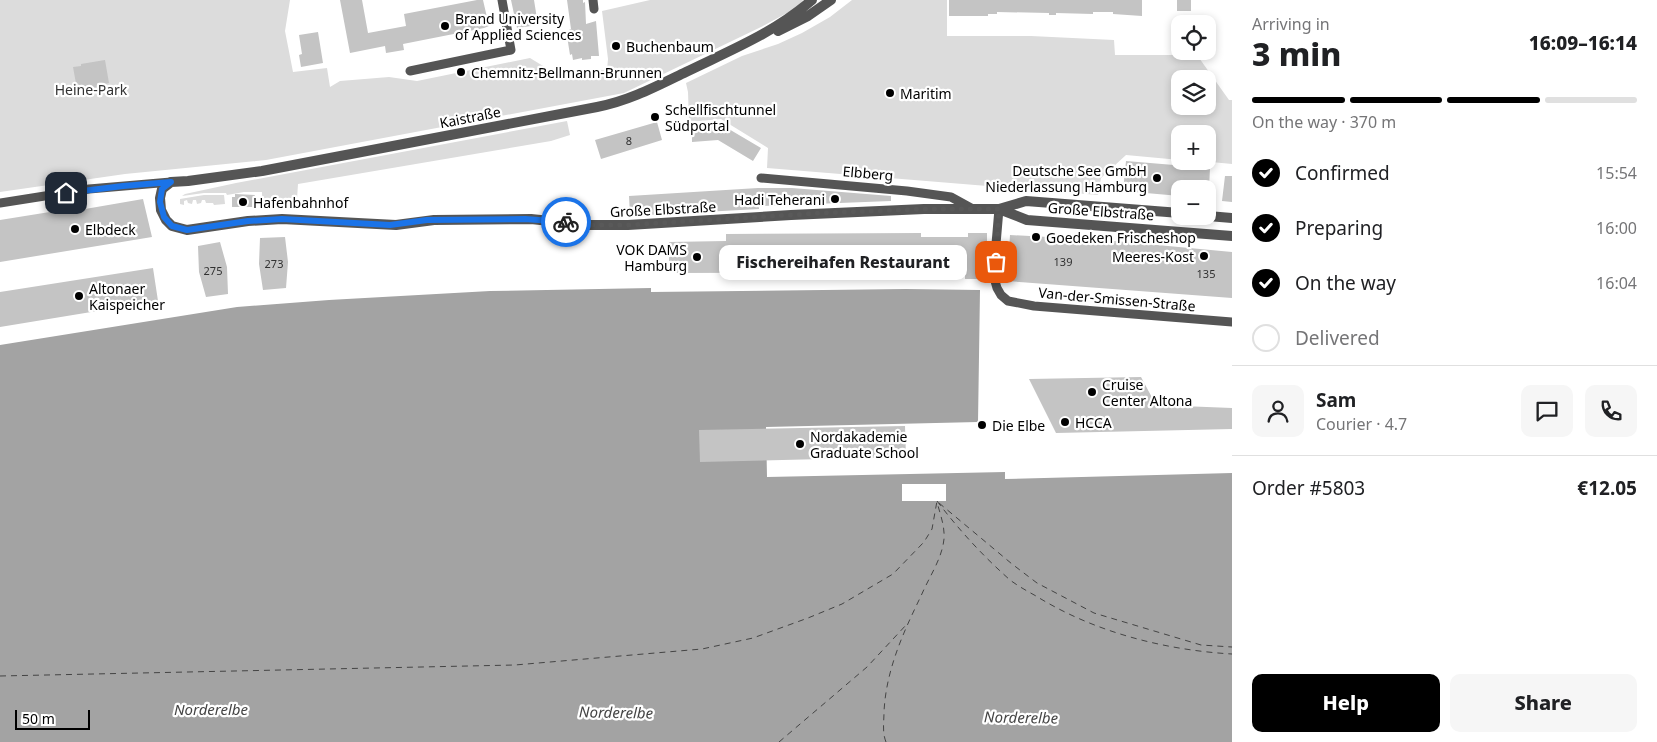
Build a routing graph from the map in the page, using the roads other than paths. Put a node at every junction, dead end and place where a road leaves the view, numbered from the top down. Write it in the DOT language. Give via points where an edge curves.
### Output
graph roads {
  1 [pos="502,0"];
  2 [pos="812,0"];
  3 [pos="832,0"];
  4 [pos="761,37"];
  5 [pos="410,71"];
  6 [pos="760,178"];
  7 [pos="171,182"];
  8 [pos="0,202"];
  9 [pos="971,208"];
  10 [pos="999,209"];
  11 [pos="1171,212"];
  12 [pos="1216,217"];
  13 [pos="1232,218"];
  14 [pos="1232,236"];
  15 [pos="1232,322"];
  1 -- 5 [label="street" via="511,50"];
  2 -- 4 [label="street, Kaistraße"];
  3 -- 4 [label="street, Kaistraße" via="787,28"];
  4 -- 7 [label="street, Kaistraße" via="614,104 262,171"];
  6 -- 9 [label="street, Elbberg" via="951,197"];
  7 -- 8 [label="street" via="97,188"];
  7 -- 9 [label="street, Große Elbstraße" via="162,189 161,210 172,226 187,230 282,219 396,225 427,220 531,219 604,225"];
  9 -- 10 [label="street, Große Elbstraße"];
  10 -- 11 [label="street, Große Elbstraße" via="1026,201"];
  10 -- 14 [label="street, Große Elbstraße" via="1027,220"];
  10 -- 15 [label="street, Van-der-Smissen-Straße" via="996,284 1008,301"];
  12 -- 13 [label="street"];
}
